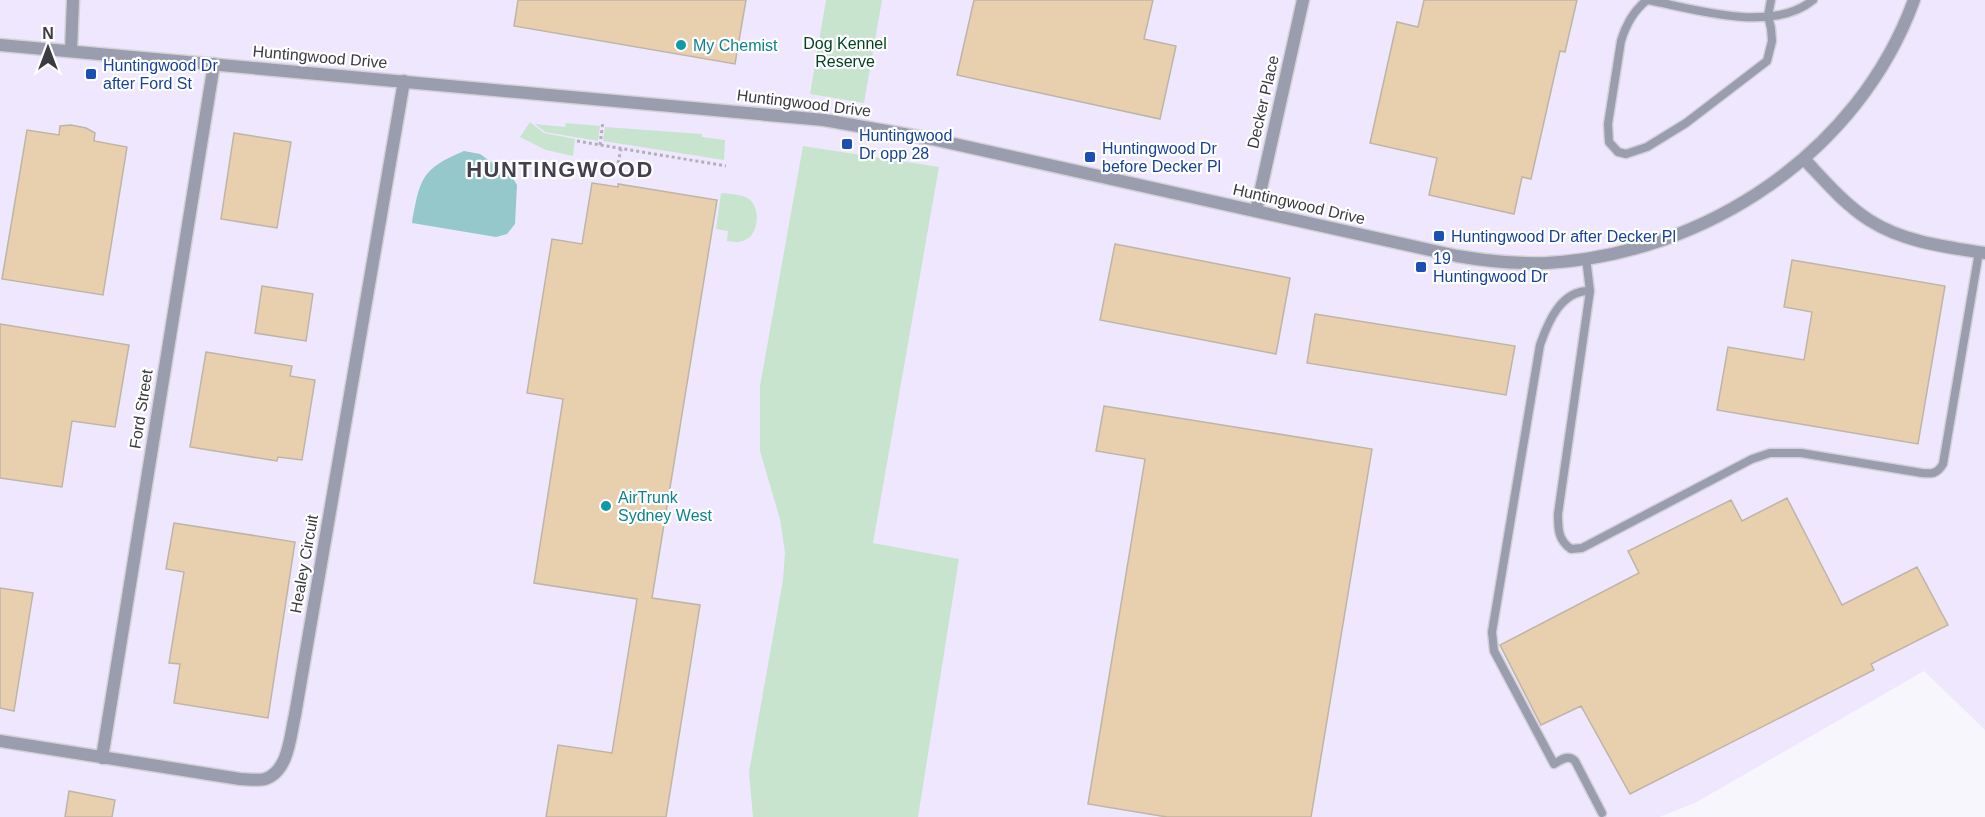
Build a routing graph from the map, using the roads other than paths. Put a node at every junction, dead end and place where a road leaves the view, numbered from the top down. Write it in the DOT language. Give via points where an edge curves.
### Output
graph roads {
  1 [pos="73,0"];
  2 [pos="1303,0"];
  3 [pos="1647,0"];
  4 [pos="1771,0"];
  5 [pos="1813,0"];
  6 [pos="1914,0"];
  7 [pos="1768,16"];
  8 [pos="0,45"];
  9 [pos="71,51"];
  10 [pos="214,64"];
  11 [pos="404,81"];
  12 [pos="1804,159"];
  13 [pos="1256,211"];
  14 [pos="1982,253"];
  15 [pos="1586,258"];
  16 [pos="1590,291"];
  17 [pos="0,741"];
  18 [pos="102,758"];
  19 [pos="1602,813"];
  1 -- 9 [label="street"];
  2 -- 13 [label="street, Decker Place"];
  3 -- 7 [label="lane" via="1751,19"];
  3 -- 7 [label="lane" via="1636,9 1624,30 1608,124 1610,141 1618,152 1626,154 1647,147 1686,123 1767,61 1772,41"];
  4 -- 7 [label="lane"];
  5 -- 7 [label="lane" via="1789,12"];
  6 -- 12 [label="street, Huntingwood Drive" via="1879,71 1832,131"];
  8 -- 9 [label="street, Huntingwood Drive"];
  9 -- 10 [label="street, Huntingwood Drive"];
  10 -- 11 [label="street, Huntingwood Drive"];
  10 -- 18 [label="street, Ford Street"];
  11 -- 13 [label="street, Huntingwood Drive" via="824,120 932,139"];
  11 -- 18 [label="street, Healey Circuit" via="284,761 263,780"];
  12 -- 14 [label="street" via="1869,220 1906,237"];
  12 -- 15 [label="street, Huntingwood Drive" via="1764,189 1700,226 1635,249"];
  13 -- 15 [label="street, Huntingwood Drive" via="1486,261 1546,263"];
  14 -- 16 [label="lane" via="1939,471 1922,473 1801,453 1770,453 1582,548 1571,549 1558,531 1558,514"];
  15 -- 16 [label="lane"];
  16 -- 19 [label="lane" via="1565,299 1547,325 1540,345 1492,632 1494,651 1554,764 1566,758 1575,761"];
  17 -- 18 [label="street, Healey Circuit"];
}
